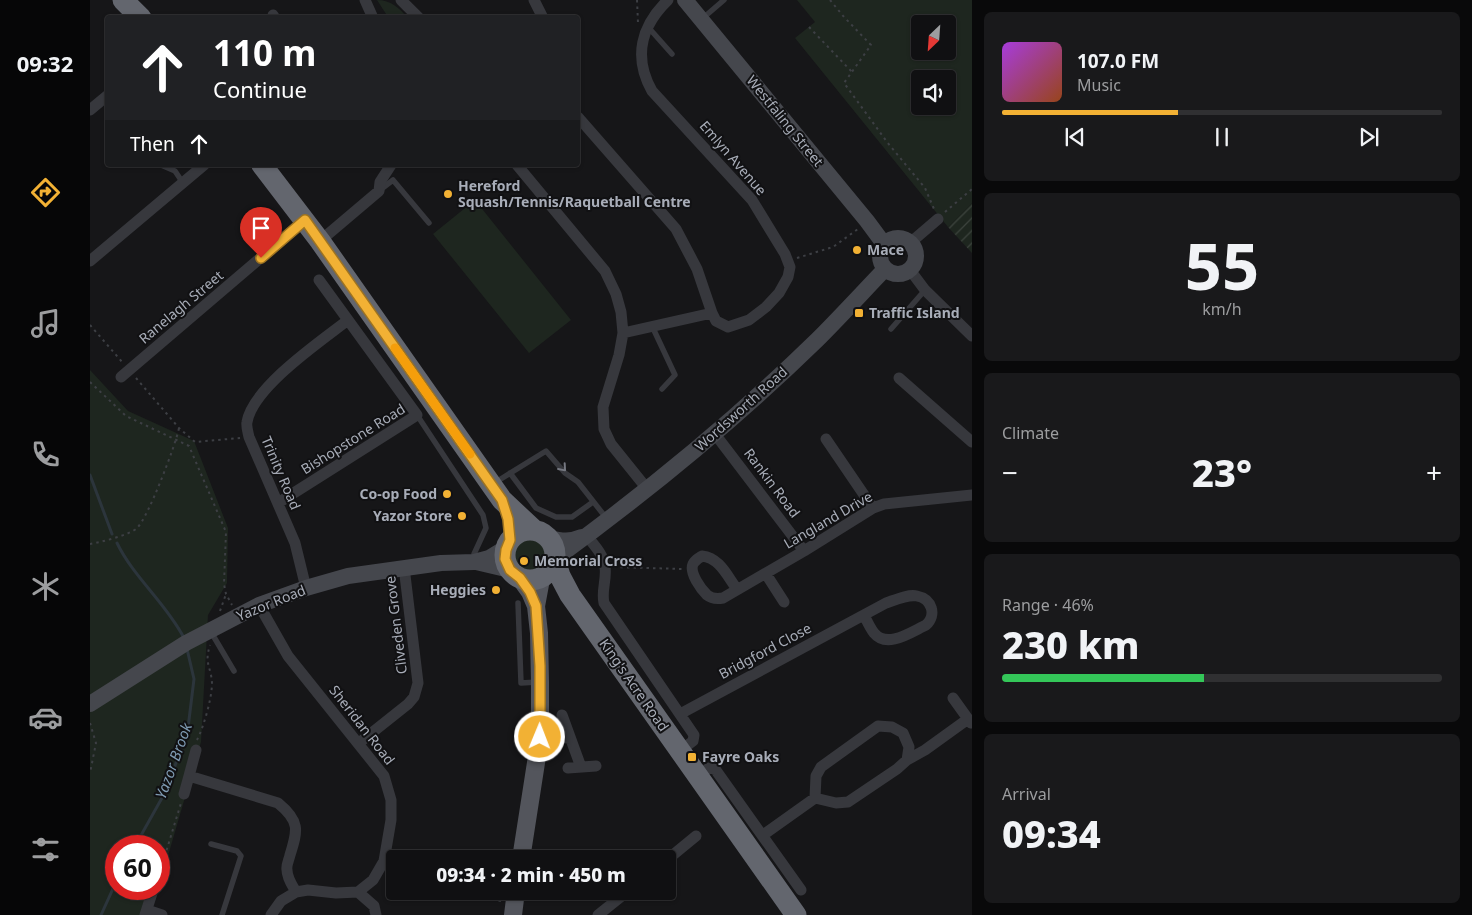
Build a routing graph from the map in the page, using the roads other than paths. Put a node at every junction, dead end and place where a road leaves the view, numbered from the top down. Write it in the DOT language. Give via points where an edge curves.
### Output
graph roads {
  1 [pos="124,0"];
  2 [pos="365,0"];
  3 [pos="401,0"];
  4 [pos="535,0"];
  5 [pos="668,0"];
  6 [pos="685,0"];
  7 [pos="724,0"];
  8 [pos="138,15"];
  9 [pos="372,15"];
  10 [pos="416,15"];
  11 [pos="542,15"];
  12 [pos="702,20"];
  13 [pos="648,27"];
  14 [pos="672,54"];
  15 [pos="105,98"];
  16 [pos="90,110"];
  17 [pos="580,119"];
  18 [pos="166,167"];
  19 [pos="202,167"];
  20 [pos="264,167"];
  21 [pos="390,167"];
  22 [pos="519,167"];
  23 [pos="183,183"];
  24 [pos="379,192"];
  25 [pos="938,219"];
  26 [pos="305,220"];
  27 [pos="429,223"];
  28 [pos="320,241"];
  29 [pos="910,243"];
  30 [pos="884,244"];
  31 [pos="90,261"];
  32 [pos="885,269"];
  33 [pos="910,270"];
  34 [pos="319,280"];
  35 [pos="925,290"];
  36 [pos="712,312"];
  37 [pos="348,320"];
  38 [pos="652,326"];
  39 [pos="891,329"];
  40 [pos="623,333"];
  41 [pos="972,336"];
  42 [pos="401,357"];
  43 [pos="383,369"];
  44 [pos="125,374"];
  45 [pos="899,378"];
  46 [pos="662,389"];
  47 [pos="418,416"];
  48 [pos="715,434"];
  49 [pos="826,440"];
  50 [pos="972,442"];
  51 [pos="510,474"];
  52 [pos="648,490"];
  53 [pos="497,492"];
  54 [pos="972,496"];
  55 [pos="593,502"];
  56 [pos="278,503"];
  57 [pos="873,508"];
  58 [pos="608,520"];
  59 [pos="541,534"];
  60 [pos="587,536"];
  61 [pos="508,544"];
  62 [pos="804,551"];
  63 [pos="474,562"];
  64 [pos="404,567"];
  65 [pos="537,571"];
  66 [pos="766,574"];
  67 [pos="306,588"];
  68 [pos="737,589"];
  69 [pos="784,602"];
  70 [pos="518,603"];
  71 [pos="259,605"];
  72 [pos="864,615"];
  73 [pos="212,633"];
  74 [pos="234,671"];
  75 [pos="540,682"];
  76 [pos="953,698"];
  77 [pos="90,704"];
  78 [pos="680,714"];
  79 [pos="562,715"];
  80 [pos="970,722"];
  81 [pos="540,737"];
  82 [pos="570,738"];
  83 [pos="359,743"];
  84 [pos="196,747"];
  85 [pos="680,751"];
  86 [pos="906,760"];
  87 [pos="596,766"];
  88 [pos="581,767"];
  89 [pos="568,768"];
  90 [pos="189,776"];
  91 [pos="698,776"];
  92 [pos="815,798"];
  93 [pos="181,799"];
  94 [pos="763,835"];
  95 [pos="696,836"];
  96 [pos="212,844"];
  97 [pos="522,850"];
  98 [pos="676,852"];
  99 [pos="801,890"];
  100 [pos="296,892"];
  101 [pos="358,892"];
  102 [pos="150,900"];
  103 [pos="617,900"];
  104 [pos="146,913"];
  105 [pos="162,915"];
  106 [pos="222,915"];
  107 [pos="271,915"];
  108 [pos="376,915"];
  109 [pos="598,915"];
  110 [pos="796,915"];
  1 -- 8 [label="highway"];
  2 -- 9 [label="street"];
  3 -- 10 [label="street"];
  4 -- 11 [label="street"];
  5 -- 13 [label="street, Emlyn Avenue"];
  6 -- 12 [label="street, Westfaling Street"];
  7 -- 12 [label="lane"];
  12 -- 30 [label="street, Westfaling Street"];
  13 -- 14 [label="lane"];
  13 -- 36 [label="street, Emlyn Avenue" via="641,58 652,91 752,200 790,267 779,293 749,320 728,327 716,321"];
  15 -- 16 [label="street"];
  17 -- 36 [label="street" via="676,229 697,268"];
  18 -- 23 [label="lane" via="175,171"];
  19 -- 23 [label="street"];
  20 -- 26 [label="highway"];
  21 -- 24 [label="street" via="380,182"];
  22 -- 40 [label="street" via="605,271 616,294"];
  23 -- 31 [label="street"];
  24 -- 27 [label="lane" via="393,180"];
  24 -- 28 [label="street"];
  25 -- 29 [label="street"];
  26 -- 28 [label="highway"];
  26 -- 44 [label="street, Ranelagh Street"];
  28 -- 42 [label="highway"];
  29 -- 30 [label="street" via="895,238"];
  29 -- 33 [label="street" via="916,256"];
  30 -- 32 [label="street" via="879,257"];
  32 -- 33 [label="street" via="899,275"];
  32 -- 48 [label="street, Wordsworth Road" via="817,340"];
  33 -- 35 [label="street"];
  34 -- 37 [label="street"];
  35 -- 39 [label="lane"];
  35 -- 41 [label="street"];
  36 -- 38 [label="street"];
  37 -- 43 [label="street"];
  37 -- 56 [label="street, Trinity Road" via="295,360 251,411 247,423 249,437"];
  38 -- 40 [label="street"];
  38 -- 46 [label="lane" via="675,375"];
  40 -- 52 [label="street" via="603,407 604,429 611,444"];
  42 -- 43 [label="street"];
  42 -- 53 [label="highway"];
  43 -- 47 [label="street"];
  45 -- 50 [label="street"];
  47 -- 56 [label="street, Bishopstone Road"];
  47 -- 63 [label="lane" via="483,515 486,528 474,554"];
  48 -- 52 [label="street, Wordsworth Road"];
  48 -- 62 [label="street, Rankin Road"];
  49 -- 57 [label="street"];
  51 -- 53 [label="lane"];
  51 -- 55 [label="lane" via="536,508 556,517 572,517"];
  51 -- 55 [label="lane, one-way" via="546,451 578,482"];
  52 -- 58 [label="street, Wordsworth Road"];
  53 -- 59 [label="highway"];
  53 -- 61 [label="highway" via="508,519"];
  54 -- 57 [label="street, Langland Drive" via="884,504"];
  55 -- 58 [label="lane"];
  56 -- 67 [label="street, Trinity Road" via="295,543"];
  57 -- 62 [label="street, Langland Drive"];
  58 -- 60 [label="street, Wordsworth Road"];
  59 -- 60 [label="street, Wordsworth Road" via="562,541"];
  59 -- 61 [label="highway" via="521,532"];
  59 -- 65 [label="highway" via="554,545"];
  60 -- 65 [label="street, Wordsworth Road"];
  60 -- 78 [label="street" via="602,556 605,567 604,603"];
  61 -- 63 [label="street, Yazor Road" via="489,558"];
  61 -- 65 [label="highway" via="505,559"];
  62 -- 66 [label="street, Langland Drive"];
  63 -- 64 [label="street, Yazor Road"];
  63 -- 65 [label="street, Yazor Road"];
  64 -- 67 [label="street, Yazor Road" via="348,576"];
  64 -- 83 [label="street, Cliveden Grove" via="418,683 408,704"];
  65 -- 75 [label="main road"];
  65 -- 85 [label="highway, King's Acre Road" via="570,595"];
  66 -- 68 [label="street, Langland Drive"];
  66 -- 69 [label="street"];
  67 -- 71 [label="street, Yazor Road"];
  68 -- 68 [label="street, Langland Drive" via="723,598 708,595 693,576 694,562 702,556 717,561"];
  70 -- 75 [label="lane" via="521,683"];
  71 -- 73 [label="street, Yazor Road"];
  71 -- 83 [label="street, Sheridan Road" via="288,656"];
  72 -- 72 [label="street, Bridgford Close" via="886,603 915,595 927,599 932,614 926,625 891,641 874,634"];
  72 -- 78 [label="street, Bridgford Close"];
  73 -- 74 [label="lane"];
  73 -- 77 [label="street, Yazor Road" via="186,643"];
  75 -- 81 [label="main road"];
  76 -- 80 [label="street"];
  78 -- 85 [label="street" via="694,736 693,741"];
  79 -- 82 [label="street"];
  80 -- 86 [label="street"];
  81 -- 82 [label="street"];
  81 -- 97 [label="main road"];
  82 -- 88 [label="street"];
  83 -- 101 [label="street, Sheridan Road" via="384,776 391,800 391,820 384,861 373,880"];
  84 -- 90 [label="street"];
  85 -- 91 [label="highway, King's Acre Road"];
  86 -- 92 [label="street" via="848,802"];
  86 -- 92 [label="street" via="910,747 903,733 892,727 878,726 821,767 816,776"];
  87 -- 88 [label="street"];
  88 -- 89 [label="street"];
  90 -- 93 [label="street"];
  90 -- 100 [label="street" via="278,803 289,812 295,821 297,834 286,868"];
  91 -- 94 [label="street" via="709,768 715,769"];
  91 -- 110 [label="highway, King's Acre Road"];
  92 -- 94 [label="street"];
  94 -- 99 [label="street"];
  95 -- 98 [label="street"];
  96 -- 106 [label="lane" via="237,851 240,856"];
  100 -- 101 [label="street"];
  100 -- 107 [label="street" via="281,901"];
  101 -- 108 [label="street" via="374,906"];
  102 -- 104 [label="street"];
  103 -- 109 [label="street"];
  104 -- 105 [label="street"];
}
